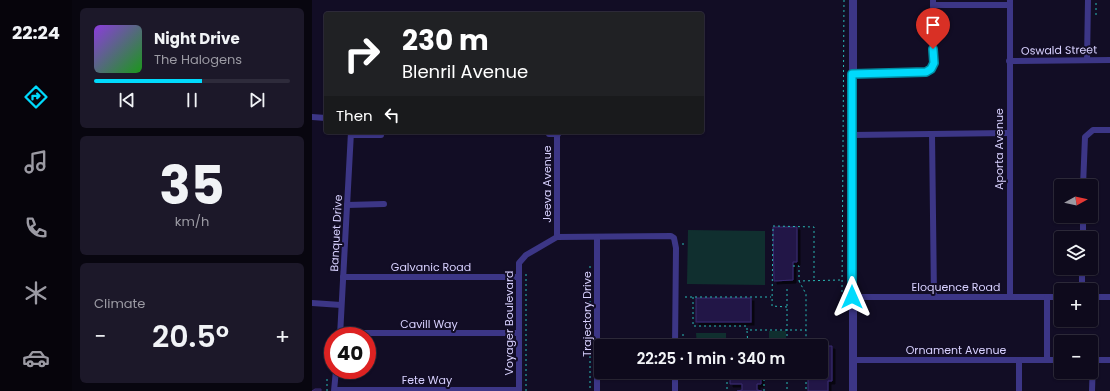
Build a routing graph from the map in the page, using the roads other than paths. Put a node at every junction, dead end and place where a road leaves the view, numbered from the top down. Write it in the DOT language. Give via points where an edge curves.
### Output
graph roads {
  1 [pos="853,0"];
  2 [pos="1088,0"];
  3 [pos="933,2"];
  4 [pos="1010,2"];
  5 [pos="1087,60"];
  6 [pos="1110,60"];
  7 [pos="1009,61"];
  8 [pos="852,74"];
  9 [pos="312,118"];
  10 [pos="324,118"];
  11 [pos="1110,130"];
  12 [pos="1009,133"];
  13 [pos="351,134"];
  14 [pos="558,134"];
  15 [pos="932,134"];
  16 [pos="852,135"];
  17 [pos="1083,179"];
  18 [pos="347,204"];
  19 [pos="384,204"];
  20 [pos="550,204"];
  21 [pos="557,204"];
  22 [pos="557,237"];
  23 [pos="597,237"];
  24 [pos="343,277"];
  25 [pos="518,277"];
  26 [pos="852,297"];
  27 [pos="934,297"];
  28 [pos="1010,297"];
  29 [pos="1098,297"];
  30 [pos="1110,297"];
  31 [pos="1047,298"];
  32 [pos="1054,298"];
  33 [pos="312,303"];
  34 [pos="341,305"];
  35 [pos="340,327"];
  36 [pos="518,333"];
  37 [pos="376,335"];
  38 [pos="675,339"];
  39 [pos="852,360"];
  40 [pos="1019,360"];
  41 [pos="1047,360"];
  42 [pos="1054,360"];
  43 [pos="1098,360"];
  44 [pos="1110,360"];
  45 [pos="336,379"];
  46 [pos="675,379"];
  47 [pos="1092,379"];
  48 [pos="335,390"];
  49 [pos="449,390"];
  50 [pos="522,390"];
  51 [pos="597,391"];
  52 [pos="675,391"];
  53 [pos="853,391"];
  54 [pos="1019,391"];
  55 [pos="1092,391"];
  1 -- 8 [label="street"];
  2 -- 5 [label="street"];
  3 -- 4 [label="street"];
  3 -- 8 [label="street" via="934,63 931,69 926,72"];
  4 -- 7 [label="street, Aporta Avenue"];
  5 -- 6 [label="street, Oswald Street"];
  5 -- 7 [label="street, Oswald Street"];
  7 -- 12 [label="street, Aporta Avenue"];
  8 -- 16 [label="street"];
  9 -- 10 [label="street"];
  11 -- 17 [label="street" via="1093,130 1085,137"];
  12 -- 15 [label="street"];
  12 -- 28 [label="street, Aporta Avenue"];
  13 -- 18 [label="street, Banquet Drive"];
  14 -- 21 [label="street, Jeeva Avenue"];
  15 -- 16 [label="street"];
  15 -- 27 [label="street"];
  16 -- 26 [label="street"];
  18 -- 19 [label="street"];
  18 -- 24 [label="street, Banquet Drive"];
  20 -- 21 [label="street"];
  21 -- 22 [label="street, Jeeva Avenue"];
  22 -- 23 [label="street"];
  22 -- 25 [label="street, Voyager Boulevard" via="522,258"];
  23 -- 38 [label="street" via="674,238"];
  23 -- 51 [label="street, Trajectory Drive"];
  24 -- 25 [label="street, Galvanic Road"];
  24 -- 34 [label="street, Banquet Drive"];
  25 -- 36 [label="street, Voyager Boulevard"];
  26 -- 27 [label="street, Eloquence Road"];
  26 -- 39 [label="street"];
  27 -- 28 [label="street, Eloquence Road"];
  28 -- 31 [label="street, Eloquence Road"];
  29 -- 30 [label="street"];
  31 -- 32 [label="street, Eloquence Road"];
  31 -- 41 [label="street"];
  33 -- 34 [label="street"];
  34 -- 35 [label="street, Banquet Drive"];
  36 -- 37 [label="street, Cavill Way"];
  36 -- 50 [label="street, Voyager Boulevard"];
  39 -- 40 [label="street, Ornament Avenue"];
  39 -- 53 [label="street"];
  40 -- 41 [label="street, Ornament Avenue"];
  40 -- 54 [label="street"];
  41 -- 42 [label="street, Ornament Avenue"];
  43 -- 44 [label="street"];
  45 -- 48 [label="street"];
  46 -- 52 [label="street"];
  47 -- 55 [label="street"];
  48 -- 49 [label="street, Fete Way"];
  49 -- 50 [label="street, Fete Way"];
}
